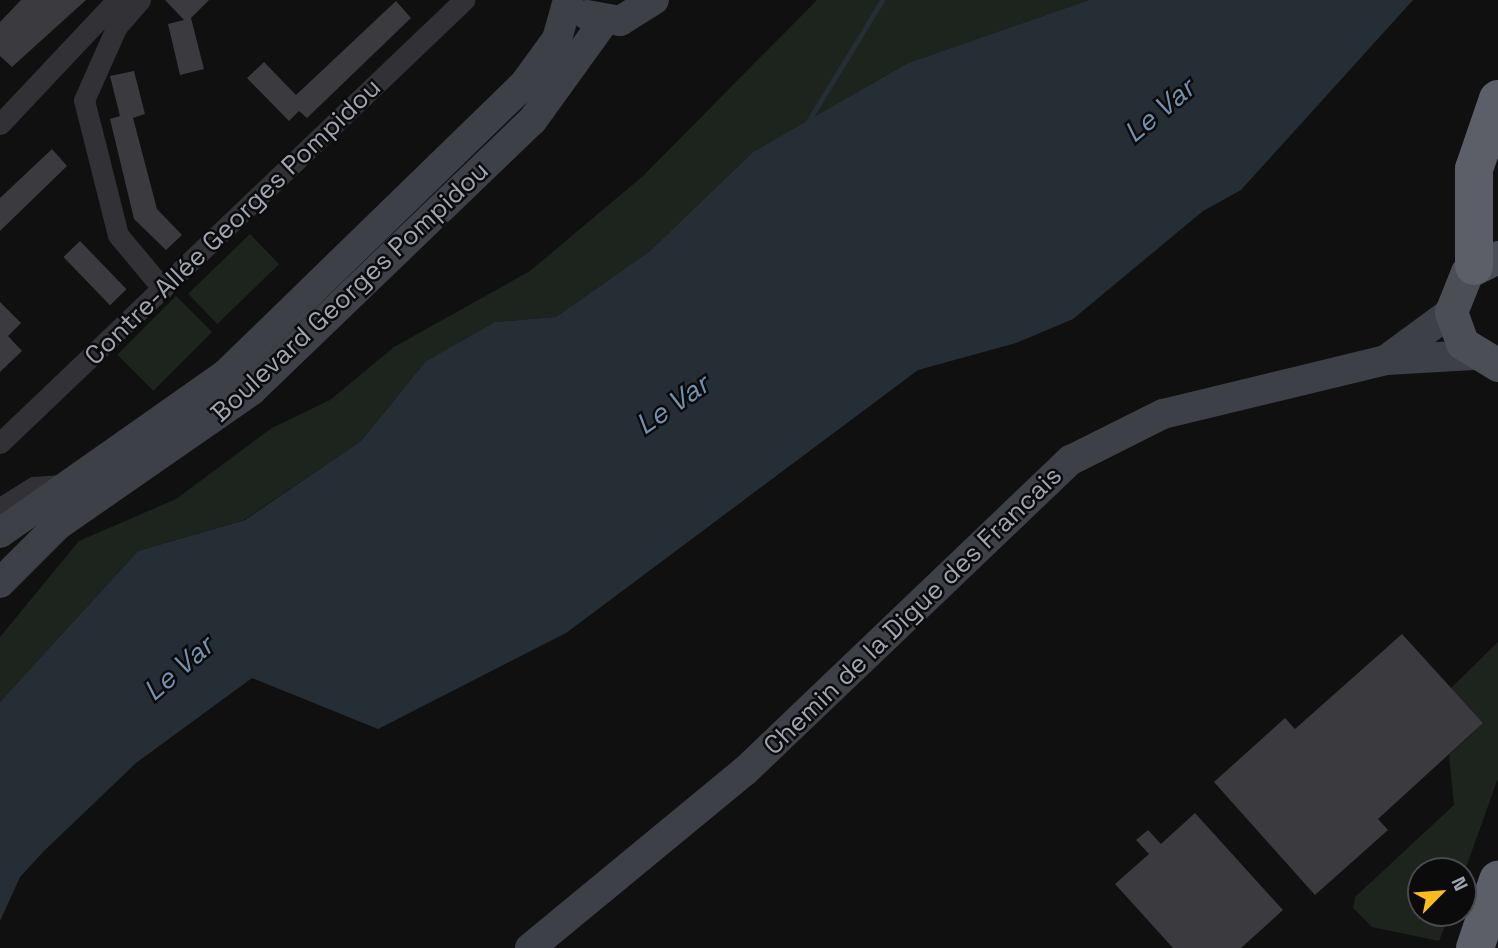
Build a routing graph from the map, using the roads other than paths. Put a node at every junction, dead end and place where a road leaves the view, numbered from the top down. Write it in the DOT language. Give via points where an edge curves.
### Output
graph roads {
  1 [pos="117,0"];
  2 [pos="140,0"];
  3 [pos="464,0"];
  4 [pos="568,0"];
  5 [pos="654,0"];
  6 [pos="604,21"];
  7 [pos="1498,99"];
  8 [pos="4,110"];
  9 [pos="1498,148"];
  10 [pos="1498,218"];
  11 [pos="1486,261"];
  12 [pos="163,289"];
  13 [pos="1451,312"];
  14 [pos="1386,360"];
  15 [pos="1486,360"];
  16 [pos="0,443"];
  17 [pos="62,485"];
  18 [pos="0,509"];
  19 [pos="0,533"];
  20 [pos="0,583"];
  21 [pos="1498,880"];
  22 [pos="530,948"];
  23 [pos="1475,948"];
  1 -- 8 [label="street"];
  2 -- 12 [label="street" via="117,26 84,100 118,235"];
  3 -- 12 [label="street, Contre-Allée Georges Pompidou"];
  4 -- 6 [label="main road"];
  4 -- 17 [label="main road, Boulevard Georges Pompidou" via="557,39 525,83 245,356 195,398"];
  5 -- 6 [label="main road" via="635,16"];
  6 -- 20 [label="main road, Boulevard Georges Pompidou" via="533,121 252,390 58,525"];
  7 -- 11 [label="highway" via="1474,169"];
  9 -- 10 [label="highway" via="1492,172"];
  11 -- 13 [label="main road" via="1455,290"];
  12 -- 16 [label="street, Contre-Allée Georges Pompidou"];
  13 -- 14 [label="main road"];
  13 -- 15 [label="main road" via="1454,328"];
  14 -- 15 [label="main road"];
  14 -- 22 [label="main road, Chemin de la Digue des Francais" via="1163,414 1071,460 745,771"];
  17 -- 18 [label="street" via="34,488"];
  17 -- 19 [label="main road, Boulevard Georges Pompidou"];
  21 -- 23 [label="highway"];
}
